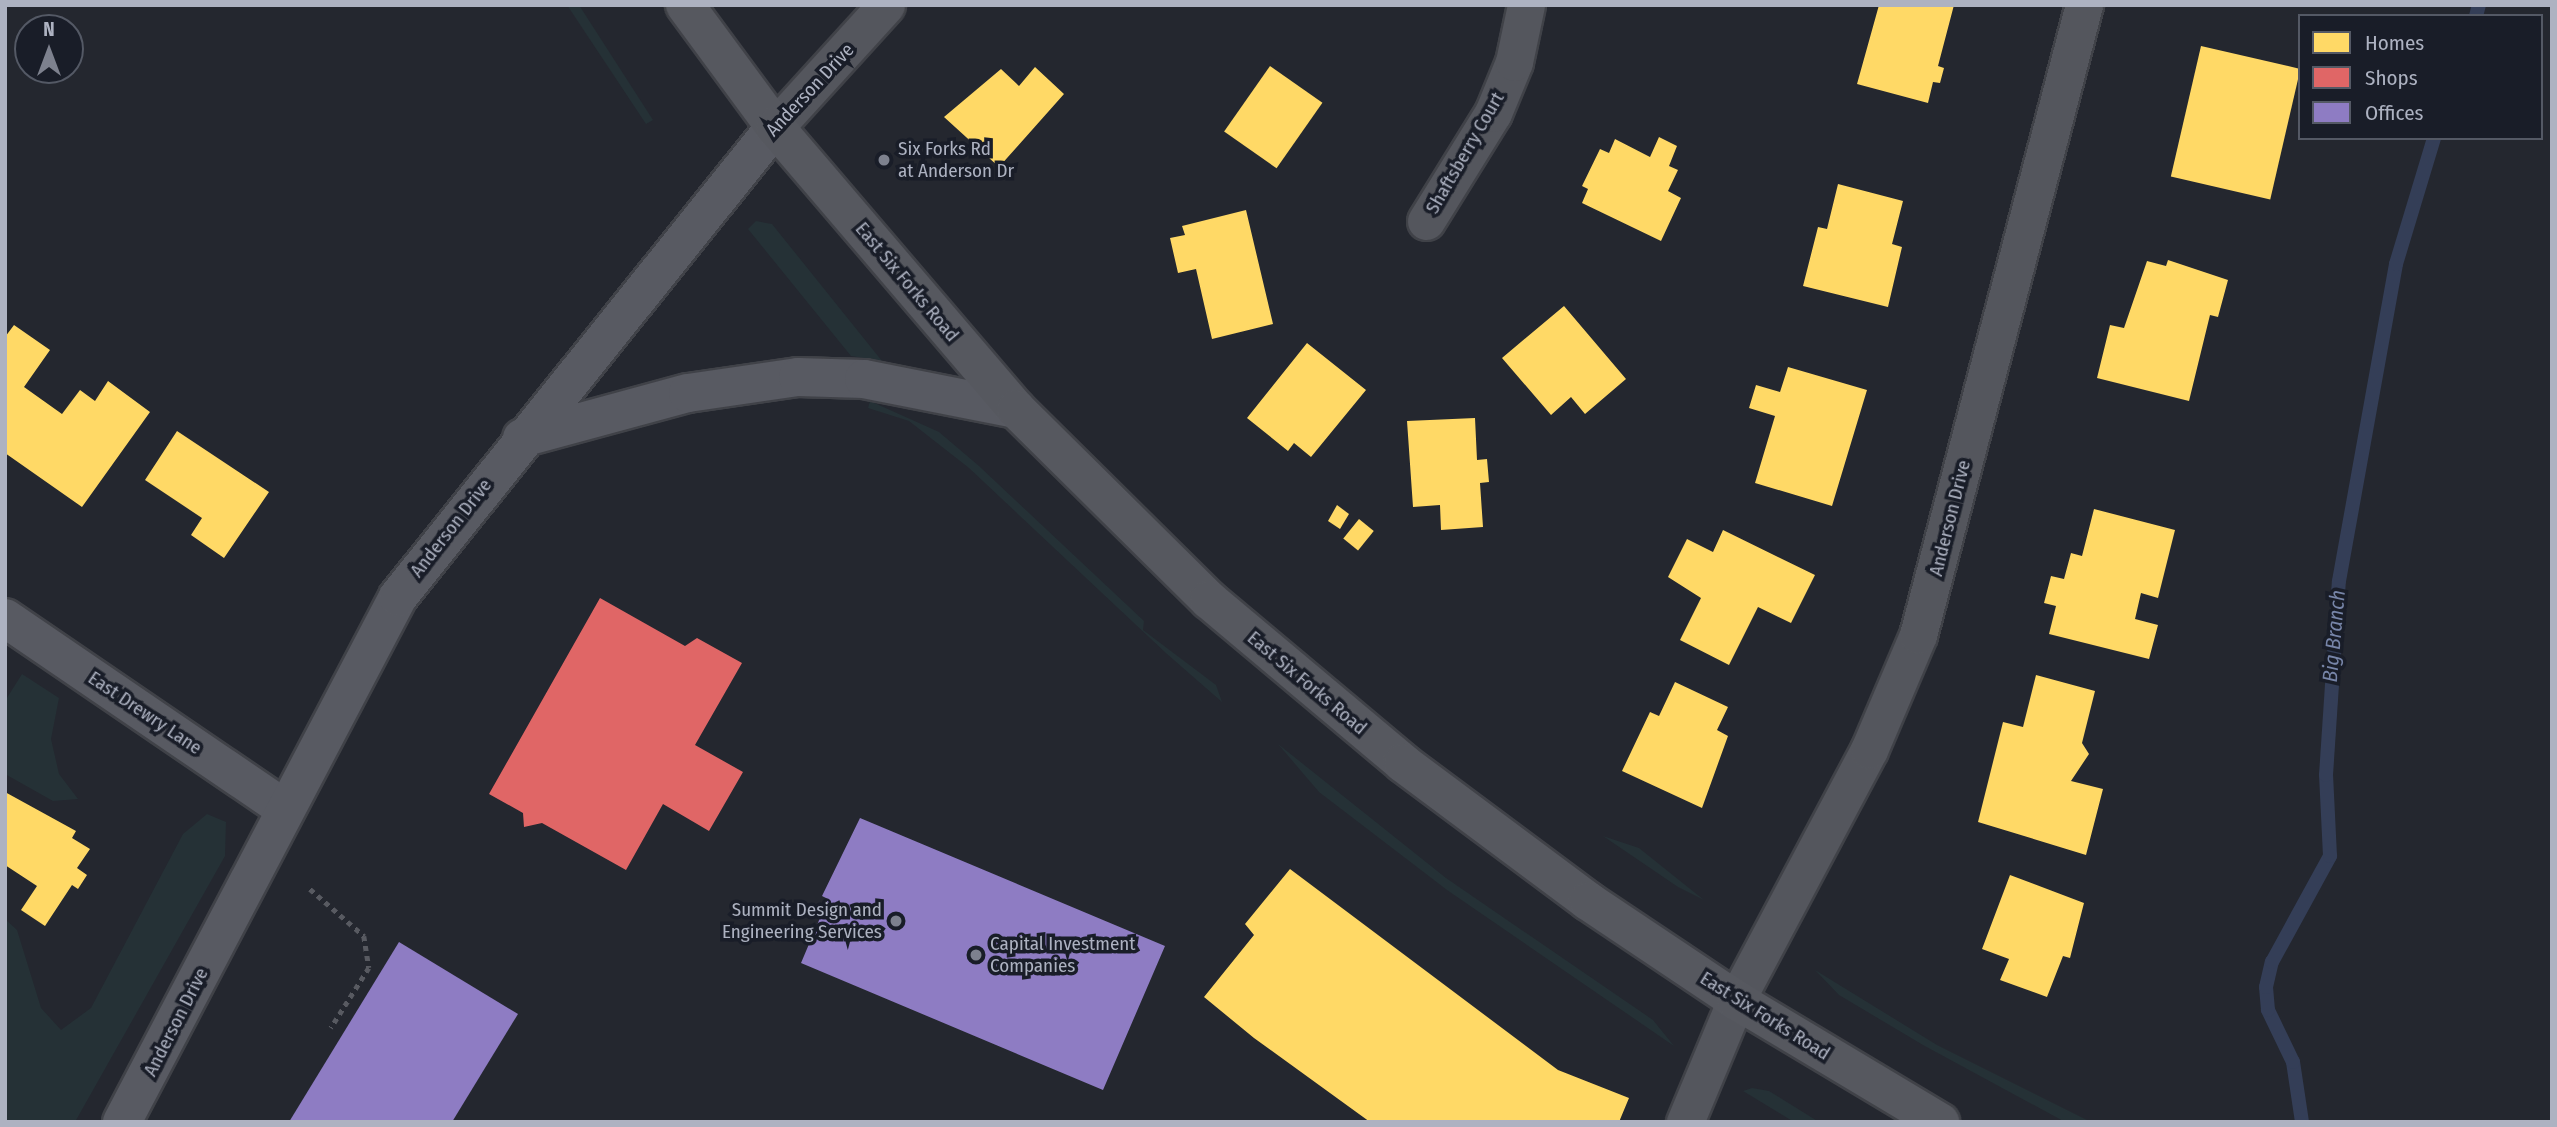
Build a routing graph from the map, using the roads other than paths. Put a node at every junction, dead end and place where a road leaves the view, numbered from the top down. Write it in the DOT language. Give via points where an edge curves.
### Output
graph roads {
  1 [pos="685,5"];
  2 [pos="886,5"];
  3 [pos="1526,5"];
  4 [pos="2084,5"];
  5 [pos="775,127"];
  6 [pos="1426,221"];
  7 [pos="1016,410"];
  8 [pos="522,438"];
  9 [pos="5,618"];
  10 [pos="285,808"];
  11 [pos="1736,1000"];
  12 [pos="122,1122"];
  13 [pos="1685,1122"];
  14 [pos="1940,1122"];
  1 -- 5 [label="main road, East Six Forks Road"];
  2 -- 5 [label="street, Anderson Drive"];
  3 -- 6 [label="street, Shaftsberry Court" via="1514,62 1493,113"];
  4 -- 11 [label="street, Anderson Drive" via="1917,635 1870,750"];
  5 -- 7 [label="main road, East Six Forks Road"];
  5 -- 8 [label="street, Anderson Drive"];
  7 -- 8 [label="street" via="864,379 798,377 688,393"];
  7 -- 11 [label="main road, East Six Forks Road" via="1111,508 1288,670 1496,834"];
  8 -- 10 [label="street, Anderson Drive" via="398,597"];
  9 -- 10 [label="street, East Drewry Lane"];
  10 -- 12 [label="street, Anderson Drive"];
  11 -- 13 [label="street, Anderson Drive"];
  11 -- 14 [label="main road, East Six Forks Road"];
}
